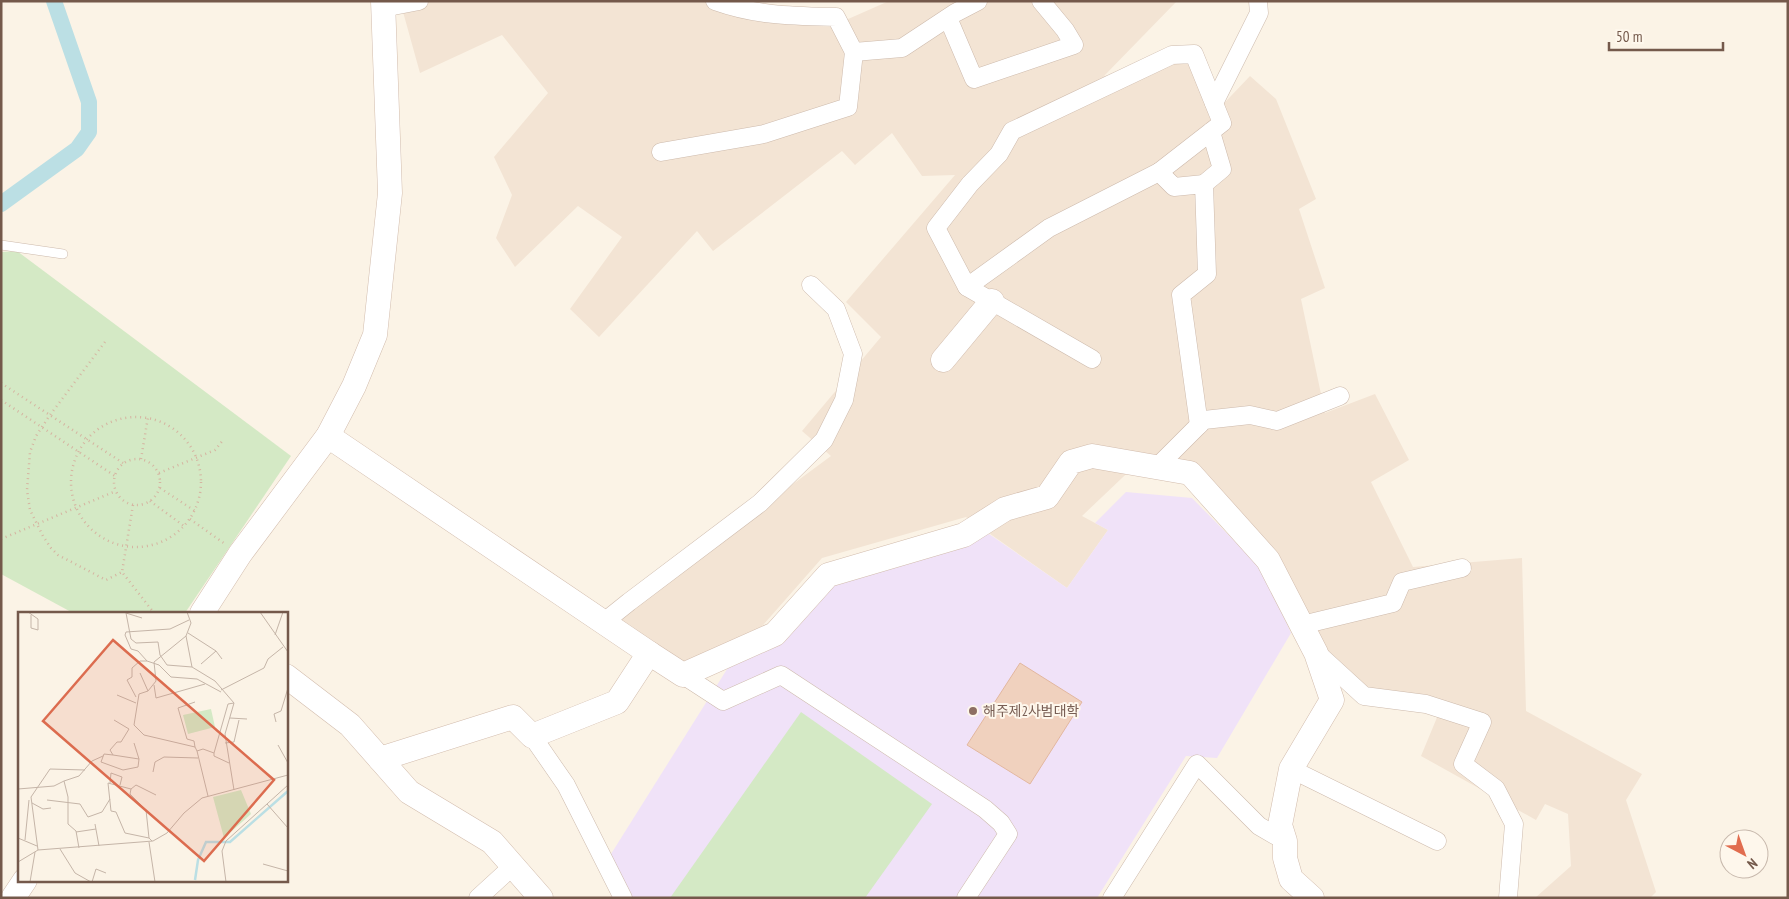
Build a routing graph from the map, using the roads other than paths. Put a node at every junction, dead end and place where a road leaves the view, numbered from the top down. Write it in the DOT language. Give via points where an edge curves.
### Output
graph roads {
  1 [pos="419,1"];
  2 [pos="715,1"];
  3 [pos="978,1"];
  4 [pos="1041,1"];
  5 [pos="1258,1"];
  6 [pos="383,5"];
  7 [pos="948,18"];
  8 [pos="854,52"];
  9 [pos="1214,103"];
  10 [pos="1211,132"];
  11 [pos="661,152"];
  12 [pos="1159,172"];
  13 [pos="1204,184"];
  14 [pos="5,245"];
  15 [pos="63,254"];
  16 [pos="811,285"];
  17 [pos="967,287"];
  18 [pos="992,301"];
  19 [pos="1092,359"];
  20 [pos="943,360"];
  21 [pos="1340,396"];
  22 [pos="1199,425"];
  23 [pos="328,436"];
  24 [pos="1157,467"];
  25 [pos="1462,568"];
  26 [pos="203,612"];
  27 [pos="604,622"];
  28 [pos="1302,625"];
  29 [pos="649,653"];
  30 [pos="1316,653"];
  31 [pos="682,675"];
  32 [pos="288,678"];
  33 [pos="532,736"];
  34 [pos="380,759"];
  35 [pos="1291,769"];
  36 [pos="1284,841"];
  37 [pos="1437,841"];
  38 [pos="513,866"];
  39 [pos="24,882"];
  40 [pos="13,898"];
  41 [pos="478,898"];
  42 [pos="541,898"];
  43 [pos="623,898"];
  44 [pos="966,898"];
  45 [pos="1112,898"];
  46 [pos="1312,898"];
  47 [pos="1508,898"];
  1 -- 6 [label="street"];
  2 -- 8 [label="street" via="739,10 775,15 836,17"];
  3 -- 7 [label="street"];
  4 -- 7 [label="street" via="1074,45 974,79"];
  5 -- 9 [label="street" via="1259,13"];
  6 -- 23 [label="street" via="390,193 375,335"];
  7 -- 8 [label="street" via="902,48"];
  8 -- 11 [label="street" via="848,107 764,134"];
  9 -- 10 [label="street" via="1222,123"];
  9 -- 17 [label="street" via="1194,54 1172,55 1012,131 999,154 970,184 936,228"];
  10 -- 12 [label="street"];
  10 -- 13 [label="street" via="1222,169"];
  12 -- 13 [label="street" via="1174,187"];
  12 -- 17 [label="street" via="1049,228"];
  13 -- 22 [label="street" via="1207,274 1181,295"];
  14 -- 15 [label="lane"];
  16 -- 27 [label="street" via="836,308 853,354 844,400 824,440 760,503"];
  17 -- 18 [label="street"];
  18 -- 19 [label="street"];
  18 -- 20 [label="street"];
  21 -- 22 [label="street" via="1277,421 1250,415 1204,420"];
  22 -- 24 [label="street"];
  23 -- 26 [label="street" via="240,554"];
  23 -- 27 [label="street"];
  24 -- 28 [label="street" via="1190,473 1268,560"];
  24 -- 31 [label="street" via="1092,456 1071,462 1047,497 1005,509 964,535 828,575 775,634"];
  25 -- 28 [label="street" via="1402,582 1393,603"];
  27 -- 29 [label="street"];
  28 -- 30 [label="street"];
  29 -- 31 [label="street"];
  29 -- 33 [label="street" via="618,702"];
  30 -- 35 [label="street" via="1332,700"];
  30 -- 47 [label="street" via="1364,696 1426,704 1482,722 1463,764 1496,789 1514,824"];
  31 -- 44 [label="street" via="722,701 781,675 985,809 1008,834"];
  32 -- 34 [label="street" via="350,725"];
  33 -- 34 [label="street" via="513,717"];
  33 -- 43 [label="street" via="566,785"];
  34 -- 38 [label="street" via="409,792 492,842"];
  35 -- 36 [label="street" via="1280,825"];
  35 -- 37 [label="street"];
  36 -- 45 [label="street" via="1259,826 1197,764"];
  36 -- 46 [label="street" via="1291,879"];
  38 -- 41 [label="street"];
  38 -- 42 [label="street"];
  39 -- 40 [label="street"];
}
